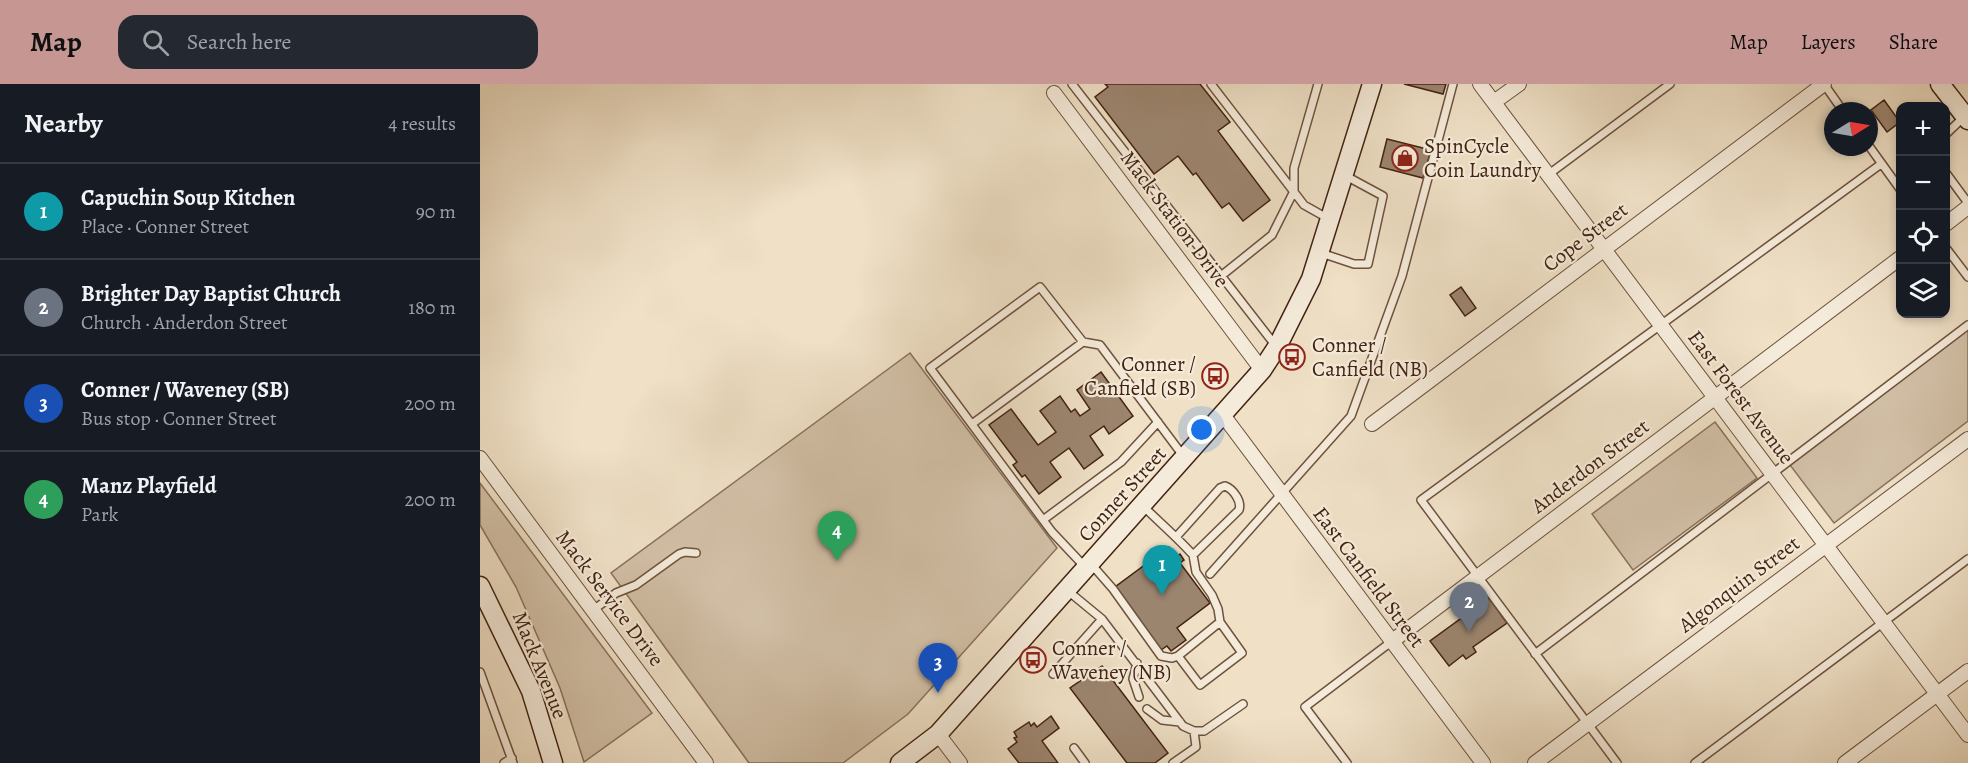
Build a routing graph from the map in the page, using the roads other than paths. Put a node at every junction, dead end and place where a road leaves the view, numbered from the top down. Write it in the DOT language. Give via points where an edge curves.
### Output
graph roads {
  1 [pos="1072,84"];
  2 [pos="1211,84"];
  3 [pos="1318,84"];
  4 [pos="1372,84"];
  5 [pos="1453,84"];
  6 [pos="1480,84"];
  7 [pos="1519,84"];
  8 [pos="1670,84"];
  9 [pos="1824,84"];
  10 [pos="1941,84"];
  11 [pos="1054,93"];
  12 [pos="1494,102"];
  13 [pos="1837,102"];
  14 [pos="1966,118"];
  15 [pos="1950,131"];
  16 [pos="1876,156"];
  17 [pos="1881,164"];
  18 [pos="1549,174"];
  19 [pos="1343,175"];
  20 [pos="1950,179"];
  21 [pos="1896,184"];
  22 [pos="1294,191"];
  23 [pos="1968,205"];
  24 [pos="1329,219"];
  25 [pos="1950,221"];
  26 [pos="1604,249"];
  27 [pos="1319,252"];
  28 [pos="1950,253"];
  29 [pos="1896,261"];
  30 [pos="1221,276"];
  31 [pos="1968,277"];
  32 [pos="1968,325"];
  33 [pos="1661,326"];
  34 [pos="1083,342"];
  35 [pos="1277,347"];
  36 [pos="1262,370"];
  37 [pos="1715,398"];
  38 [pos="1223,415"];
  39 [pos="1158,422"];
  40 [pos="972,424"];
  41 [pos="1372,424"];
  42 [pos="1968,439"];
  43 [pos="1185,457"];
  44 [pos="480,458"];
  45 [pos="1772,475"];
  46 [pos="1281,493"];
  47 [pos="1142,505"];
  48 [pos="1043,520"];
  49 [pos="1177,536"];
  50 [pos="1826,545"];
  51 [pos="696,553"];
  52 [pos="1193,555"];
  53 [pos="1968,559"];
  54 [pos="1088,566"];
  55 [pos="1210,574"];
  56 [pos="1479,577"];
  57 [pos="480,586"];
  58 [pos="1066,590"];
  59 [pos="592,611"];
  60 [pos="1102,619"];
  61 [pos="1220,622"];
  62 [pos="1883,622"];
  63 [pos="1391,642"];
  64 [pos="1535,654"];
  65 [pos="1178,656"];
  66 [pos="1137,663"];
  67 [pos="1968,671"];
  68 [pos="480,672"];
  69 [pos="1053,675"];
  70 [pos="1937,694"];
  71 [pos="1139,697"];
  72 [pos="1243,704"];
  73 [pos="1147,709"];
  74 [pos="1180,722"];
  75 [pos="1588,723"];
  76 [pos="1194,731"];
  77 [pos="938,734"];
  78 [pos="1968,735"];
  79 [pos="1074,748"];
  80 [pos="512,760"];
  81 [pos="504,763"];
  82 [pos="553,763"];
  83 [pos="706,763"];
  84 [pos="900,763"];
  85 [pos="960,763"];
  86 [pos="1085,763"];
  87 [pos="1173,763"];
  88 [pos="1347,763"];
  89 [pos="1484,763"];
  90 [pos="1535,763"];
  91 [pos="1617,763"];
  92 [pos="1695,763"];
  93 [pos="1845,763"];
  1 -- 30 [label="lane"];
  2 -- 22 [label="lane"];
  3 -- 22 [label="lane" via="1294,168"];
  4 -- 19 [label="main road, Conner Street"];
  5 -- 46 [label="lane" via="1402,276 1351,416"];
  6 -- 12 [label="street, East Forest Avenue"];
  7 -- 12 [label="street"];
  8 -- 18 [label="lane"];
  9 -- 13 [label="lane"];
  9 -- 26 [label="street, Cope Street"];
  10 -- 14 [label="main road"];
  11 -- 36 [label="street, Mack Station Drive"];
  12 -- 18 [label="street, East Forest Avenue"];
  14 -- 15 [label="lane"];
  16 -- 17 [label="lane"];
  17 -- 21 [label="lane"];
  17 -- 33 [label="lane"];
  18 -- 26 [label="street, East Forest Avenue"];
  19 -- 24 [label="main road, Conner Street"];
  19 -- 27 [label="lane" via="1383,196 1368,264 1354,264"];
  20 -- 23 [label="lane"];
  22 -- 24 [label="lane" via="1304,205"];
  22 -- 30 [label="lane" via="1272,235"];
  23 -- 25 [label="street"];
  24 -- 27 [label="main road, Conner Street"];
  26 -- 33 [label="street, East Forest Avenue"];
  26 -- 41 [label="street, Cope Street"];
  27 -- 35 [label="main road, Conner Street" via="1311,279"];
  28 -- 31 [label="lane"];
  29 -- 37 [label="street, Anderdon Street"];
  30 -- 35 [label="lane"];
  32 -- 45 [label="lane"];
  33 -- 37 [label="street, East Forest Avenue"];
  33 -- 56 [label="lane" via="1421,500"];
  34 -- 39 [label="lane" via="1100,345"];
  34 -- 40 [label="lane"];
  34 -- 40 [label="lane" via="1040,287 976,334 930,368"];
  35 -- 36 [label="main road, Conner Street"];
  36 -- 38 [label="main road, Conner Street"];
  37 -- 45 [label="street, East Forest Avenue"];
  37 -- 56 [label="street, Anderdon Street"];
  38 -- 43 [label="main road, Conner Street"];
  38 -- 46 [label="street, East Canfield Street"];
  39 -- 43 [label="lane"];
  39 -- 48 [label="lane" via="1121,462"];
  40 -- 48 [label="lane"];
  42 -- 50 [label="street, Algonquin Street"];
  43 -- 47 [label="main road, Conner Street"];
  44 -- 59 [label="street, Mack Service Drive"];
  45 -- 50 [label="street, East Forest Avenue"];
  45 -- 64 [label="lane"];
  46 -- 55 [label="lane"];
  46 -- 63 [label="street, East Canfield Street"];
  47 -- 49 [label="lane"];
  47 -- 54 [label="main road, Conner Street"];
  48 -- 54 [label="lane"];
  49 -- 52 [label="lane"];
  49 -- 52 [label="lane" via="1220,488 1229,488 1241,505 1239,510"];
  50 -- 62 [label="street, East Forest Avenue"];
  50 -- 75 [label="street, Algonquin Street"];
  51 -- 59 [label="lane" via="679,554"];
  52 -- 61 [label="lane" via="1196,572 1212,595"];
  53 -- 62 [label="lane"];
  54 -- 58 [label="main road, Conner Street"];
  54 -- 65 [label="lane" via="1113,589 1161,656"];
  56 -- 63 [label="street, Anderdon Street"];
  56 -- 64 [label="lane"];
  57 -- 82 [label="main road, Mack Avenue" via="531,691"];
  58 -- 60 [label="lane"];
  58 -- 77 [label="main road, Conner Street"];
  59 -- 83 [label="street, Mack Service Drive"];
  60 -- 66 [label="lane"];
  60 -- 69 [label="lane"];
  61 -- 65 [label="lane"];
  61 -- 65 [label="lane" via="1242,653 1200,685"];
  62 -- 70 [label="street, East Forest Avenue"];
  62 -- 92 [label="lane"];
  63 -- 88 [label="lane, Anderdon Street" via="1305,707"];
  63 -- 89 [label="street, East Canfield Street"];
  64 -- 75 [label="lane"];
  66 -- 71 [label="lane" via="1133,679"];
  66 -- 74 [label="lane"];
  67 -- 70 [label="street"];
  68 -- 80 [label="lane"];
  70 -- 78 [label="street, East Forest Avenue"];
  70 -- 93 [label="street"];
  72 -- 76 [label="lane" via="1204,731"];
  73 -- 74 [label="lane" via="1162,720"];
  74 -- 76 [label="lane"];
  75 -- 90 [label="street, Algonquin Street"];
  75 -- 91 [label="lane"];
  76 -- 87 [label="lane" via="1196,747"];
  77 -- 84 [label="main road, Conner Street"];
  77 -- 85 [label="street"];
  79 -- 86 [label="lane"];
  80 -- 81 [label="lane"];
}
